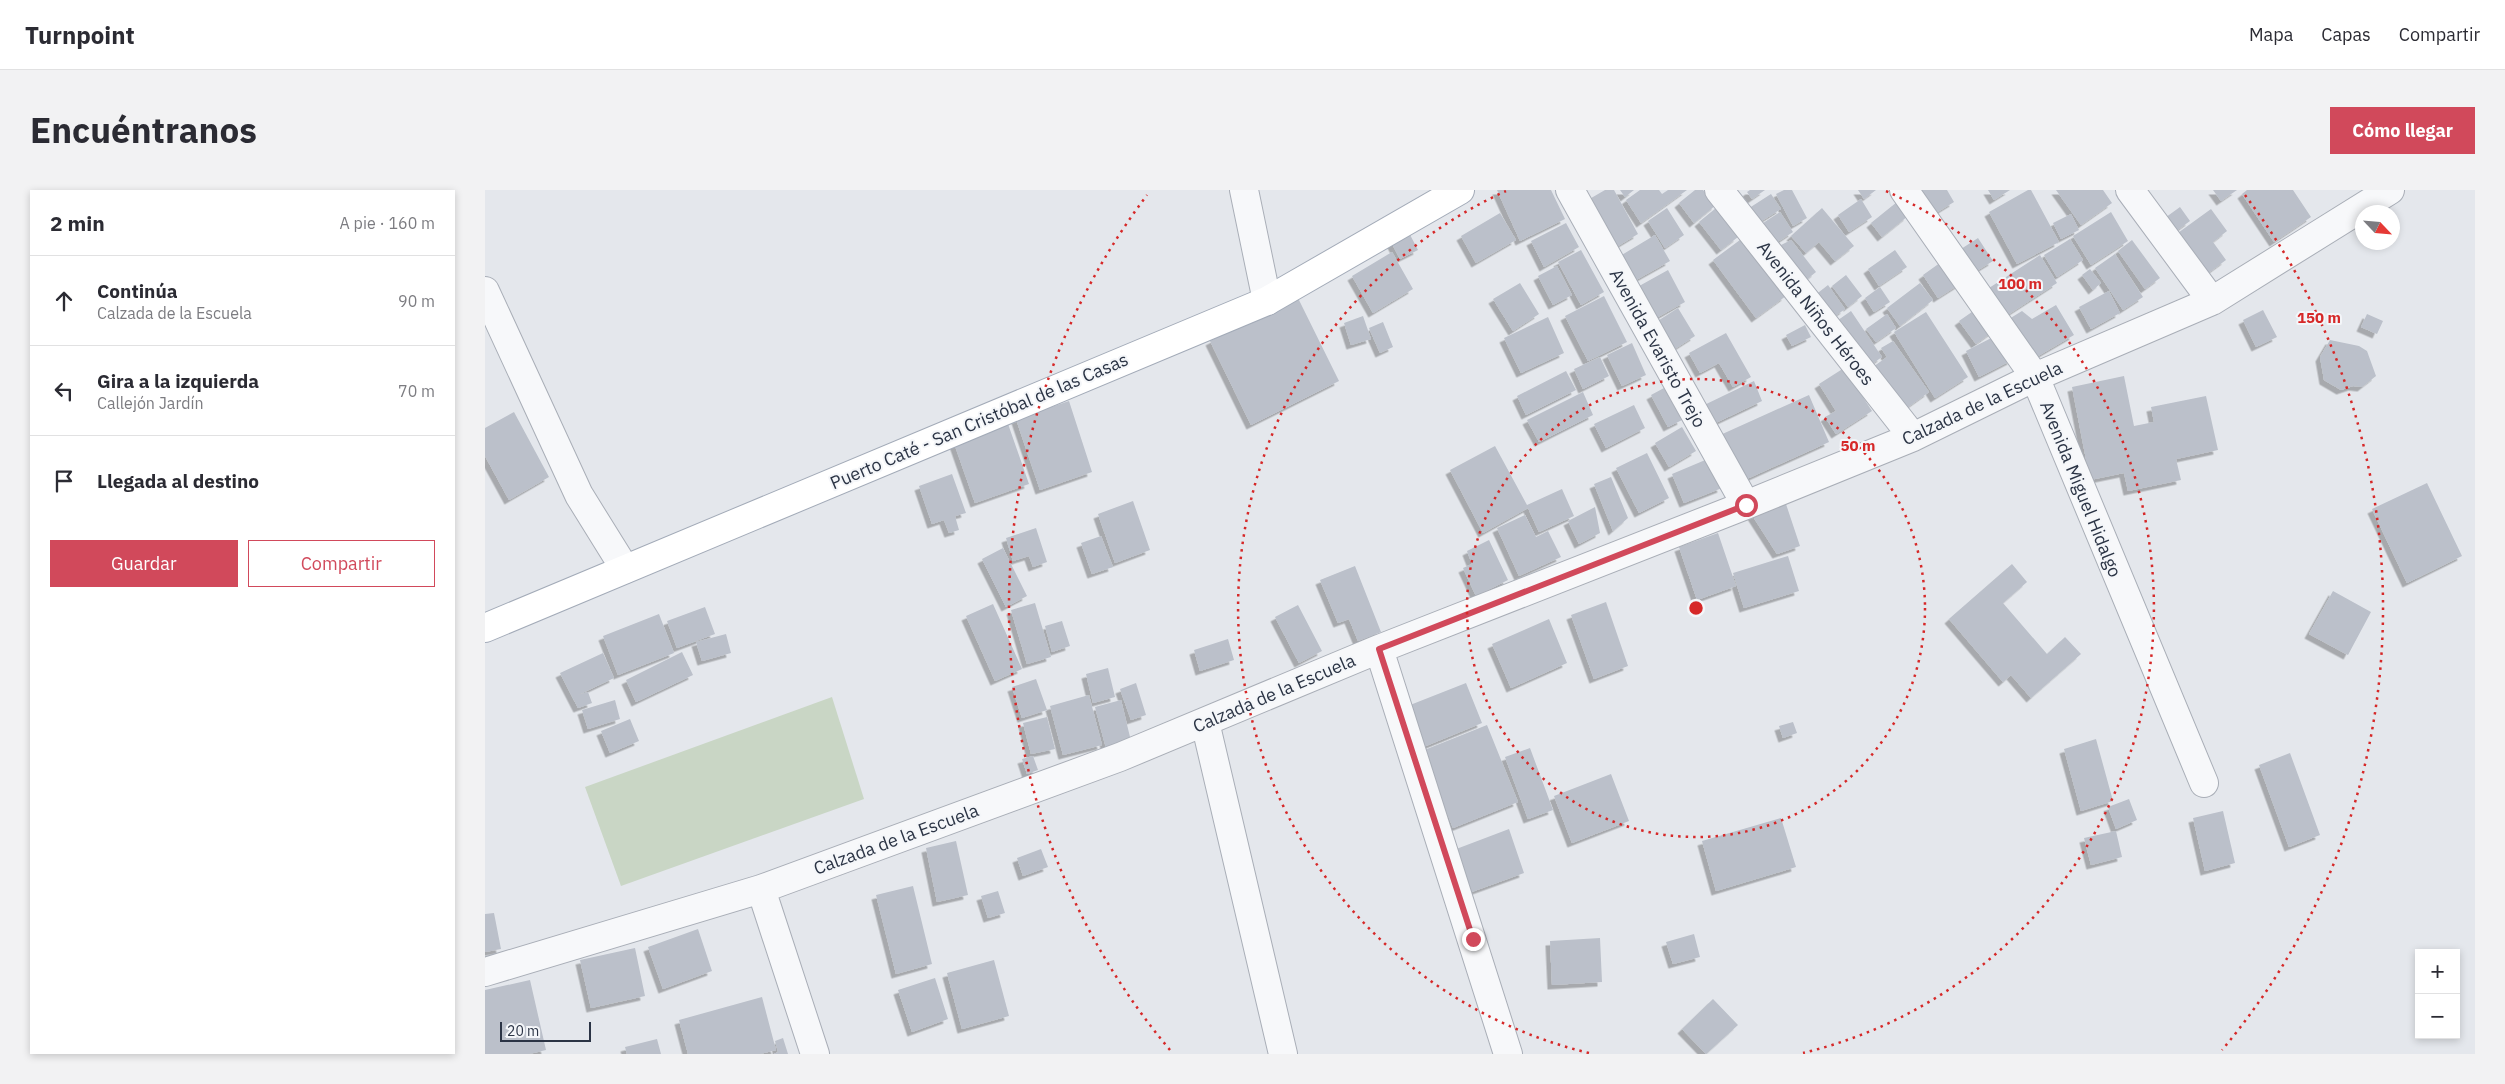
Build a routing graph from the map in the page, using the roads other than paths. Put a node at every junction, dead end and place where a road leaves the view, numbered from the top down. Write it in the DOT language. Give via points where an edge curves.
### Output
graph roads {
  1 [pos="1244,190"];
  2 [pos="1460,190"];
  3 [pos="1570,190"];
  4 [pos="1719,190"];
  5 [pos="1904,190"];
  6 [pos="2130,190"];
  7 [pos="2381,193"];
  8 [pos="485,291"];
  9 [pos="1267,301"];
  10 [pos="2212,301"];
  11 [pos="2035,377"];
  12 [pos="1913,437"];
  13 [pos="1746,505"];
  14 [pos="625,568"];
  15 [pos="485,628"];
  16 [pos="1379,649"];
  17 [pos="1205,722"];
  18 [pos="2204,783"];
  19 [pos="761,889"];
  20 [pos="485,972"];
  21 [pos="815,1054"];
  22 [pos="1283,1054"];
  23 [pos="1508,1054"];
  1 -- 9 [label="street"];
  2 -- 9 [label="main road, Puerto Caté - San Cristóbal de las Casas"];
  3 -- 13 [label="street, Avenida Evaristo Trejo"];
  4 -- 12 [label="street, Avenida Niños Héroes"];
  5 -- 11 [label="street, Avenida Miguel Hidalgo"];
  6 -- 10 [label="street"];
  7 -- 10 [label="street, Calzada de la Escuela"];
  8 -- 14 [label="street" via="579,495"];
  9 -- 14 [label="main road, Puerto Caté - San Cristóbal de las Casas"];
  10 -- 11 [label="street, Calzada de la Escuela"];
  11 -- 12 [label="street, Calzada de la Escuela"];
  11 -- 18 [label="street, Avenida Miguel Hidalgo"];
  12 -- 13 [label="street, Calzada de la Escuela"];
  13 -- 16 [label="street, Calzada de la Escuela"];
  14 -- 15 [label="main road, Puerto Caté - San Cristóbal de las Casas"];
  16 -- 17 [label="street, Calzada de la Escuela"];
  16 -- 23 [label="street"];
  17 -- 19 [label="street, Calzada de la Escuela" via="1120,757"];
  17 -- 22 [label="street"];
  19 -- 20 [label="street, Calzada de la Escuela"];
  19 -- 21 [label="street"];
}
